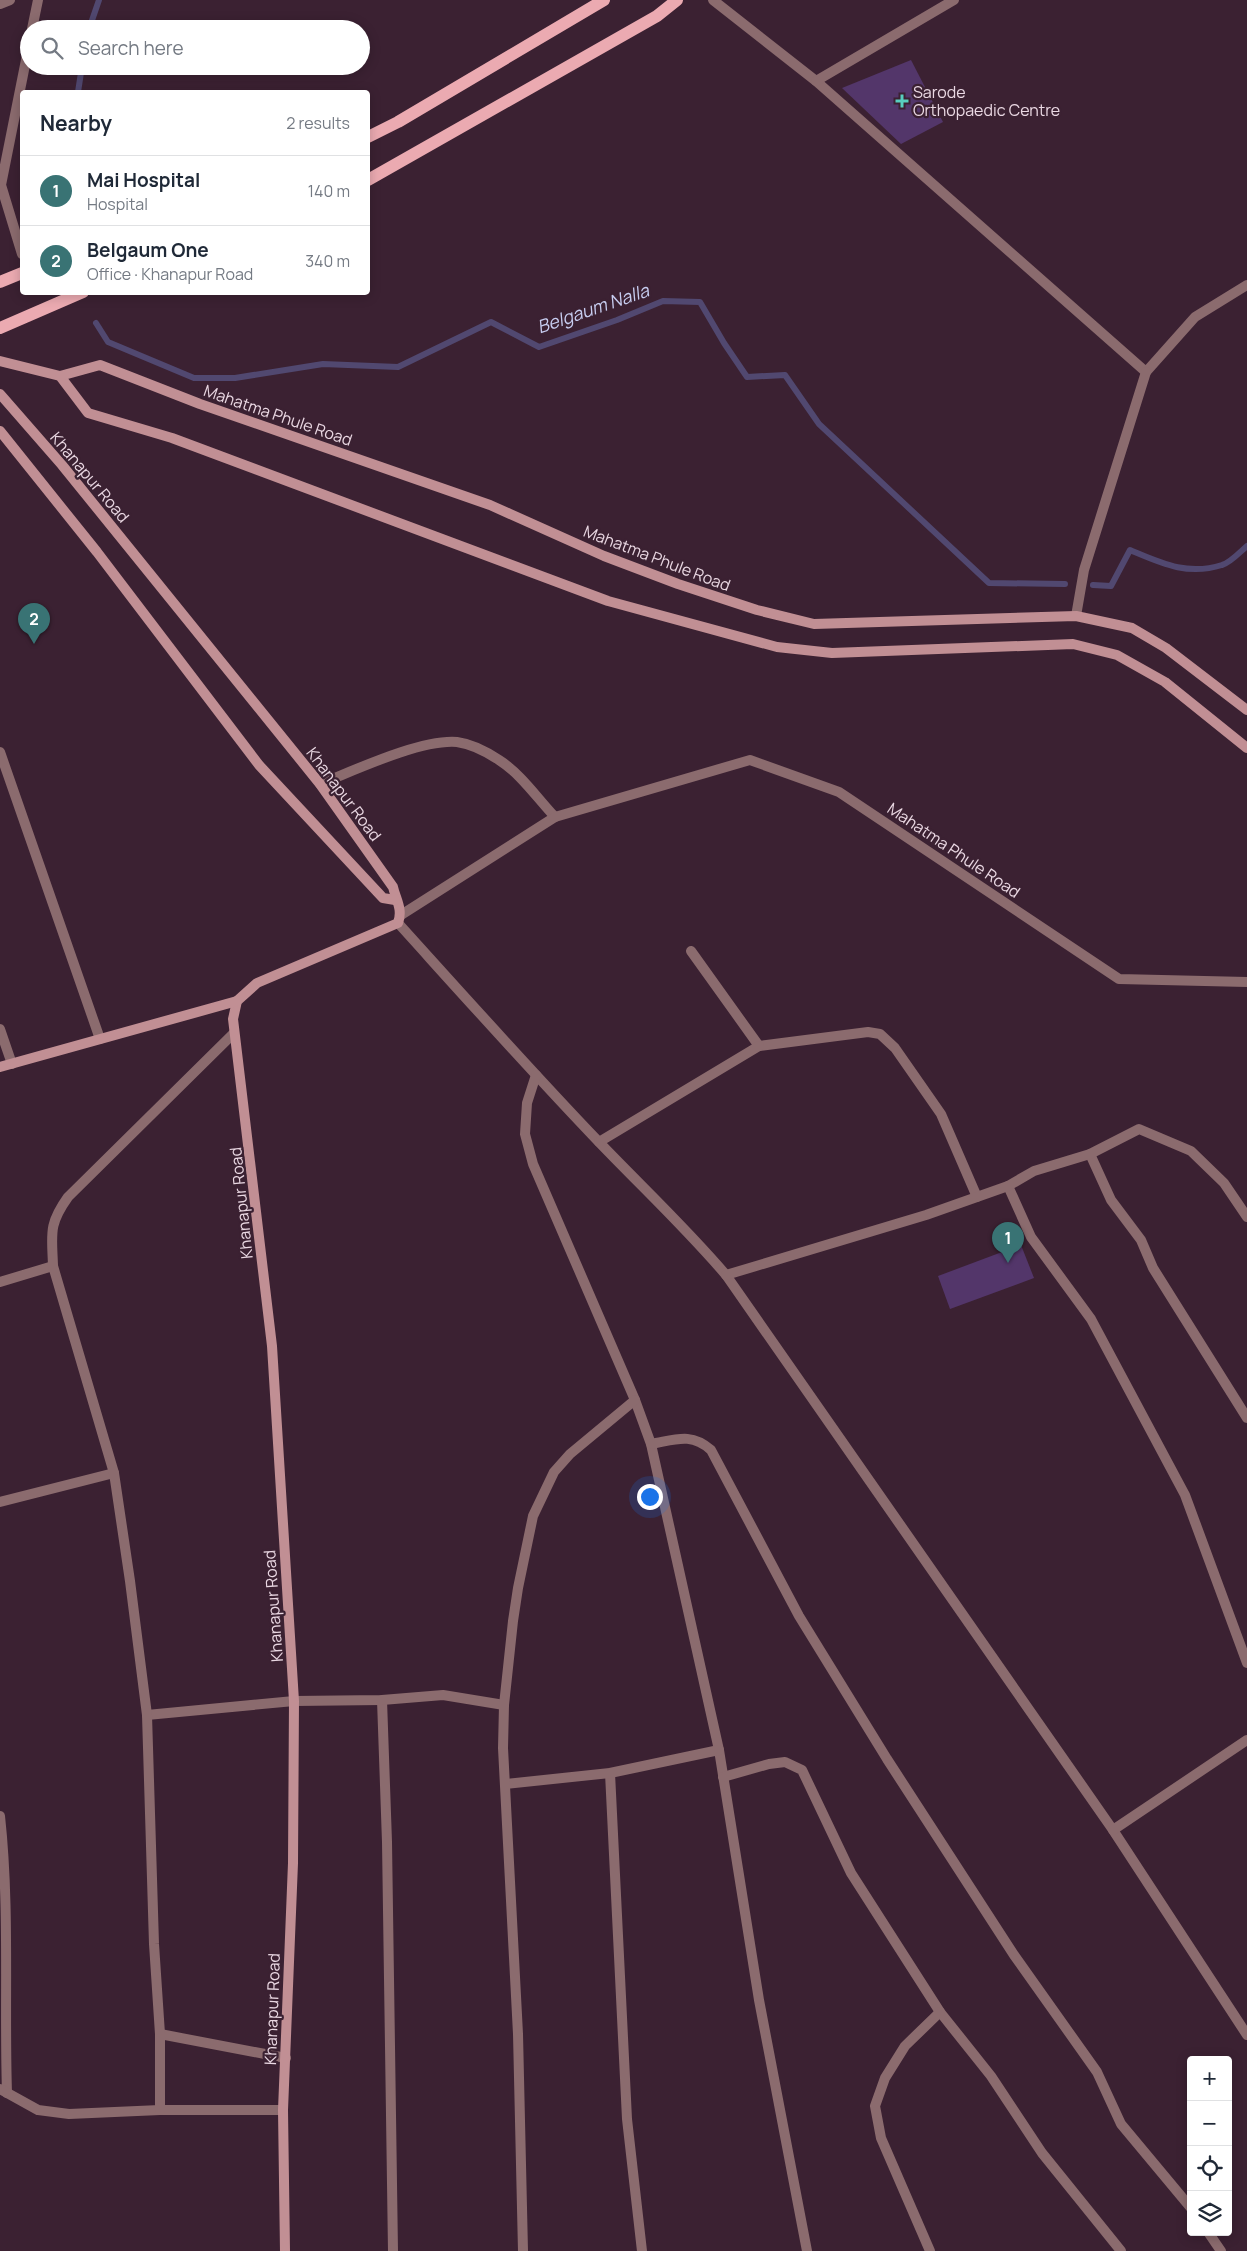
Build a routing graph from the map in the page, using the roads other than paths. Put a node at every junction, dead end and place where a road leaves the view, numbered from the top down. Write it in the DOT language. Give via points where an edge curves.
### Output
graph roads {
  1 [pos="10,0"];
  2 [pos="38,0"];
  3 [pos="604,0"];
  4 [pos="678,0"];
  5 [pos="712,0"];
  6 [pos="954,0"];
  7 [pos="0,4"];
  8 [pos="34,20"];
  9 [pos="23,75"];
  10 [pos="816,81"];
  11 [pos="20,90"];
  12 [pos="20,90"];
  13 [pos="370,137"];
  14 [pos="370,179"];
  15 [pos="20,247"];
  16 [pos="20,274"];
  17 [pos="0,282"];
  18 [pos="1247,285"];
  19 [pos="76,295"];
  20 [pos="0,328"];
  21 [pos="0,362"];
  22 [pos="1146,372"];
  23 [pos="60,376"];
  24 [pos="0,394"];
  25 [pos="0,431"];
  26 [pos="1076,616"];
  27 [pos="1247,710"];
  28 [pos="1247,748"];
  29 [pos="0,752"];
  30 [pos="320,784"];
  31 [pos="555,817"];
  32 [pos="396,900"];
  33 [pos="399,919"];
  34 [pos="691,950"];
  35 [pos="1247,982"];
  36 [pos="237,1001"];
  37 [pos="0,1028"];
  38 [pos="234,1033"];
  39 [pos="100,1039"];
  40 [pos="758,1046"];
  41 [pos="12,1064"];
  42 [pos="0,1067"];
  43 [pos="536,1075"];
  44 [pos="599,1142"];
  45 [pos="1090,1154"];
  46 [pos="1008,1186"];
  47 [pos="977,1197"];
  48 [pos="1247,1218"];
  49 [pos="53,1266"];
  50 [pos="726,1275"];
  51 [pos="0,1282"];
  52 [pos="636,1400"];
  53 [pos="1247,1418"];
  54 [pos="651,1444"];
  55 [pos="114,1473"];
  56 [pos="0,1502"];
  57 [pos="1247,1663"];
  58 [pos="382,1700"];
  59 [pos="294,1701"];
  60 [pos="504,1705"];
  61 [pos="146,1715"];
  62 [pos="1247,1740"];
  63 [pos="718,1750"];
  64 [pos="610,1773"];
  65 [pos="723,1777"];
  66 [pos="505,1784"];
  67 [pos="0,1816"];
  68 [pos="1113,1830"];
  69 [pos="940,2012"];
  70 [pos="160,2034"];
  71 [pos="1247,2035"];
  72 [pos="286,2058"];
  73 [pos="3,2091"];
  74 [pos="160,2110"];
  75 [pos="282,2110"];
  76 [pos="1187,2203"];
  77 [pos="1211,2236"];
  78 [pos="285,2251"];
  79 [pos="393,2251"];
  80 [pos="523,2251"];
  81 [pos="642,2251"];
  82 [pos="807,2251"];
  83 [pos="930,2251"];
  84 [pos="1121,2251"];
  85 [pos="1221,2251"];
  1 -- 7 [label="street"];
  2 -- 8 [label="street"];
  3 -- 13 [label="main road"];
  4 -- 14 [label="main road" via="657,16"];
  5 -- 10 [label="street"];
  6 -- 10 [label="street"];
  9 -- 11 [label="street"];
  10 -- 22 [label="street"];
  12 -- 15 [label="street" via="1,185"];
  16 -- 17 [label="main road"];
  18 -- 22 [label="street" via="1195,317"];
  19 -- 20 [label="main road"];
  21 -- 23 [label="main road"];
  22 -- 26 [label="street" via="1084,570"];
  23 -- 26 [label="main road, Mahatma Phule Road" via="100,365 200,404 490,505 604,556 678,584 757,610 814,624"];
  23 -- 28 [label="main road" via="88,413 172,438 608,601 777,647 832,653 1074,644 1117,655 1164,682"];
  24 -- 30 [label="main road, Khanapur Road" via="62,465"];
  25 -- 32 [label="main road" via="98,552 259,765 383,898"];
  26 -- 27 [label="main road, Mahatma Phule Road" via="1132,628 1166,648"];
  29 -- 39 [label="street"];
  30 -- 31 [label="street" via="432,744 458,742 500,760"];
  30 -- 32 [label="main road, Khanapur Road" via="393,887"];
  31 -- 33 [label="street, Mahatma Phule Road"];
  31 -- 35 [label="street, Mahatma Phule Road" via="750,760 840,792 1119,979"];
  32 -- 33 [label="main road, Khanapur Road" via="400,906"];
  33 -- 36 [label="main road" via="258,983"];
  33 -- 43 [label="street"];
  34 -- 40 [label="street"];
  36 -- 38 [label="main road, Khanapur Road"];
  36 -- 39 [label="main road"];
  37 -- 41 [label="street"];
  38 -- 49 [label="street" via="68,1197 56,1214 52,1231"];
  38 -- 59 [label="main road, Khanapur Road" via="272,1346"];
  39 -- 41 [label="main road"];
  40 -- 44 [label="street"];
  40 -- 47 [label="street" via="868,1032 880,1034 895,1048 941,1114"];
  41 -- 42 [label="main road"];
  43 -- 44 [label="street"];
  43 -- 52 [label="street" via="527,1103 525,1134 534,1164"];
  44 -- 50 [label="street" via="689,1232"];
  45 -- 46 [label="street" via="1034,1172"];
  45 -- 48 [label="street" via="1139,1129 1191,1151 1224,1183"];
  45 -- 53 [label="street" via="1111,1200 1141,1240 1153,1268"];
  46 -- 47 [label="street"];
  46 -- 57 [label="street" via="1031,1237 1091,1319 1185,1495"];
  47 -- 50 [label="street" via="926,1216"];
  49 -- 51 [label="street"];
  49 -- 55 [label="street"];
  50 -- 68 [label="street"];
  52 -- 54 [label="street"];
  52 -- 60 [label="street" via="589,1436 554,1472 533,1516 518,1588"];
  54 -- 63 [label="street"];
  54 -- 76 [label="street" via="688,1438 701,1441 711,1450 799,1616 887,1759 1014,1955 1097,2072 1121,2124"];
  55 -- 56 [label="street"];
  55 -- 61 [label="street"];
  58 -- 59 [label="street"];
  58 -- 60 [label="street" via="443,1696"];
  58 -- 79 [label="street"];
  59 -- 61 [label="street"];
  59 -- 72 [label="main road, Khanapur Road" via="293,1863"];
  60 -- 66 [label="street"];
  61 -- 70 [label="street"];
  62 -- 68 [label="street"];
  63 -- 64 [label="street"];
  63 -- 65 [label="street"];
  64 -- 66 [label="street"];
  64 -- 81 [label="street" via="628,2119"];
  65 -- 69 [label="street" via="786,1762 802,1770 851,1873"];
  65 -- 82 [label="street" via="759,2000"];
  66 -- 80 [label="street" via="518,2034"];
  67 -- 73 [label="street" via="6,1942"];
  68 -- 71 [label="street"];
  69 -- 83 [label="street" via="905,2046 885,2078 875,2106 881,2138"];
  69 -- 84 [label="street" via="990,2076 1042,2153"];
  70 -- 72 [label="street"];
  70 -- 74 [label="street"];
  72 -- 75 [label="main road, Khanapur Road"];
  73 -- 74 [label="street" via="38,2110 69,2114"];
  74 -- 75 [label="street"];
  75 -- 78 [label="main road, Khanapur Road"];
  77 -- 85 [label="street"];
}
